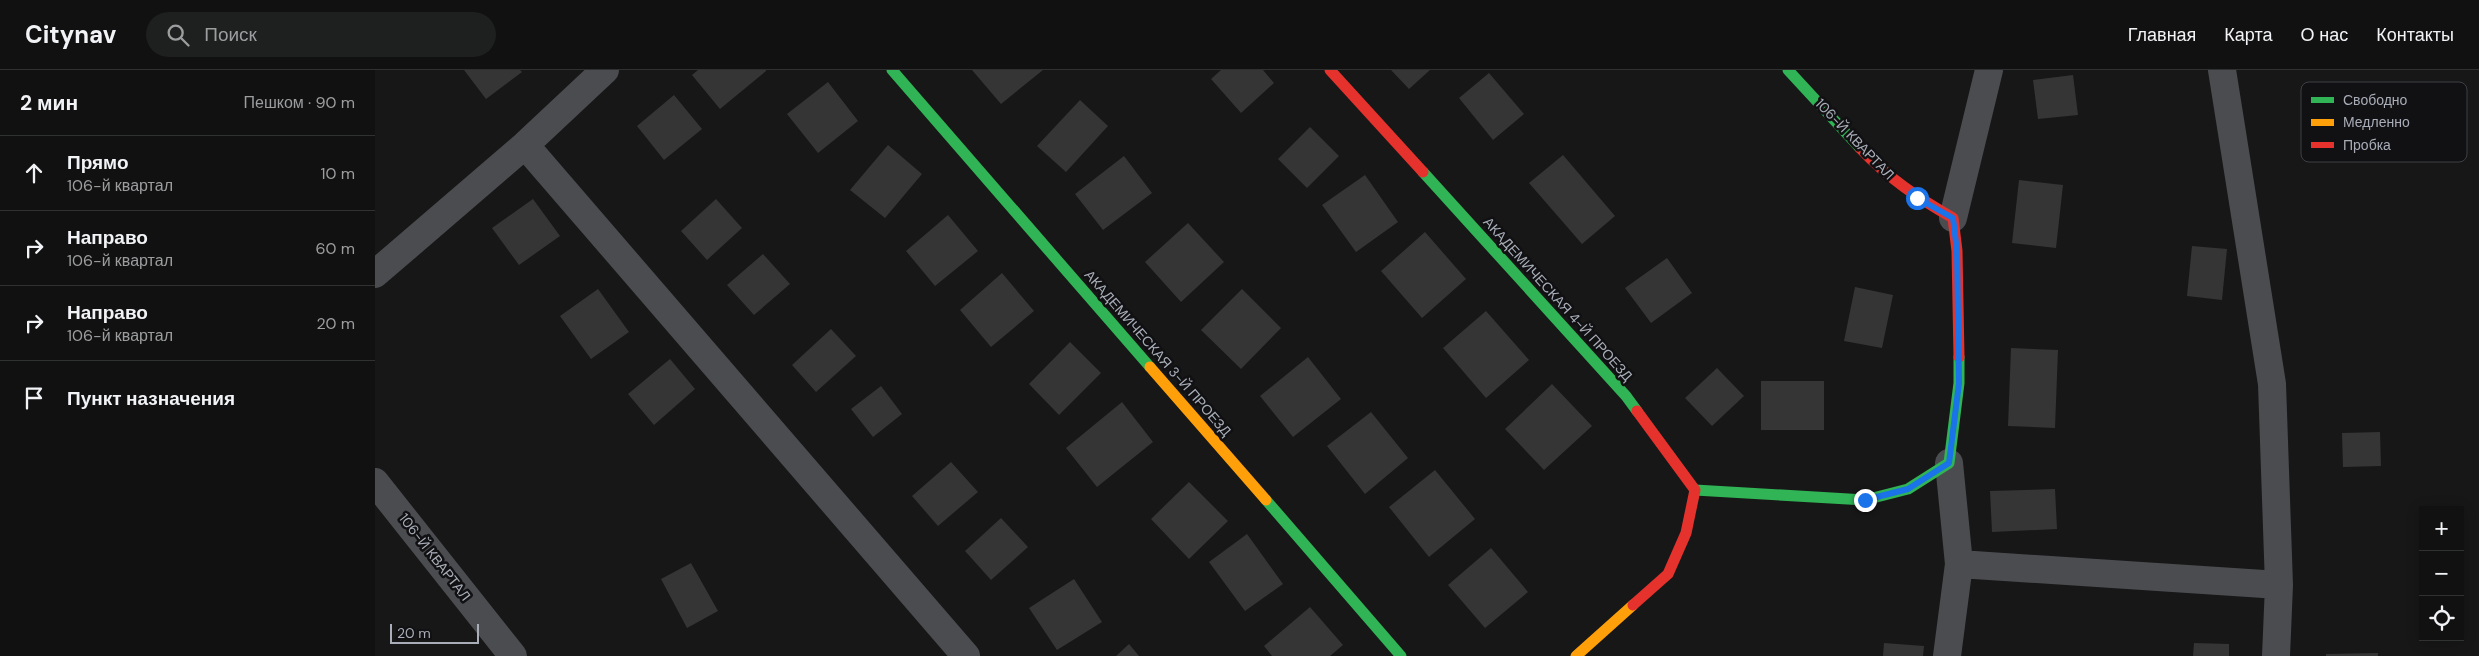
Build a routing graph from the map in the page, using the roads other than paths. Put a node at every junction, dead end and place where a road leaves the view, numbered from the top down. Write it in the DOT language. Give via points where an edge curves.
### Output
graph roads {
  1 [pos="892,70"];
  2 [pos="1330,70"];
  3 [pos="1789,70"];
  4 [pos="1989,70"];
  5 [pos="2223,70"];
  6 [pos="590,75"];
  7 [pos="525,146"];
  8 [pos="1953,218"];
  9 [pos="375,274"];
  10 [pos="1949,463"];
  11 [pos="375,482"];
  12 [pos="1695,490"];
  13 [pos="1959,564"];
  14 [pos="2279,585"];
  15 [pos="513,656"];
  16 [pos="966,656"];
  17 [pos="1401,656"];
  18 [pos="1576,656"];
  19 [pos="1947,656"];
  20 [pos="2276,656"];
  1 -- 17 [label="street, АКАДЕМИЧЕСКАЯ 3-Й ПРОЕЗД"];
  2 -- 12 [label="street, АКАДЕМИЧЕСКАЯ 4-Й ПРОЕЗД" via="1626,396"];
  3 -- 8 [label="street, 106-Й КВАРТАЛ" via="1882,172 1917,198"];
  4 -- 8 [label="street"];
  5 -- 14 [label="street" via="2272,384"];
  6 -- 7 [label="street"];
  7 -- 9 [label="street"];
  7 -- 16 [label="street"];
  8 -- 10 [label="street" via="1957,251 1959,383"];
  10 -- 12 [label="street" via="1908,489 1865,500"];
  10 -- 13 [label="street"];
  11 -- 15 [label="street, 106-Й КВАРТАЛ"];
  12 -- 18 [label="street" via="1686,533 1667,574"];
  13 -- 14 [label="street"];
  13 -- 19 [label="street"];
  14 -- 20 [label="street"];
}
